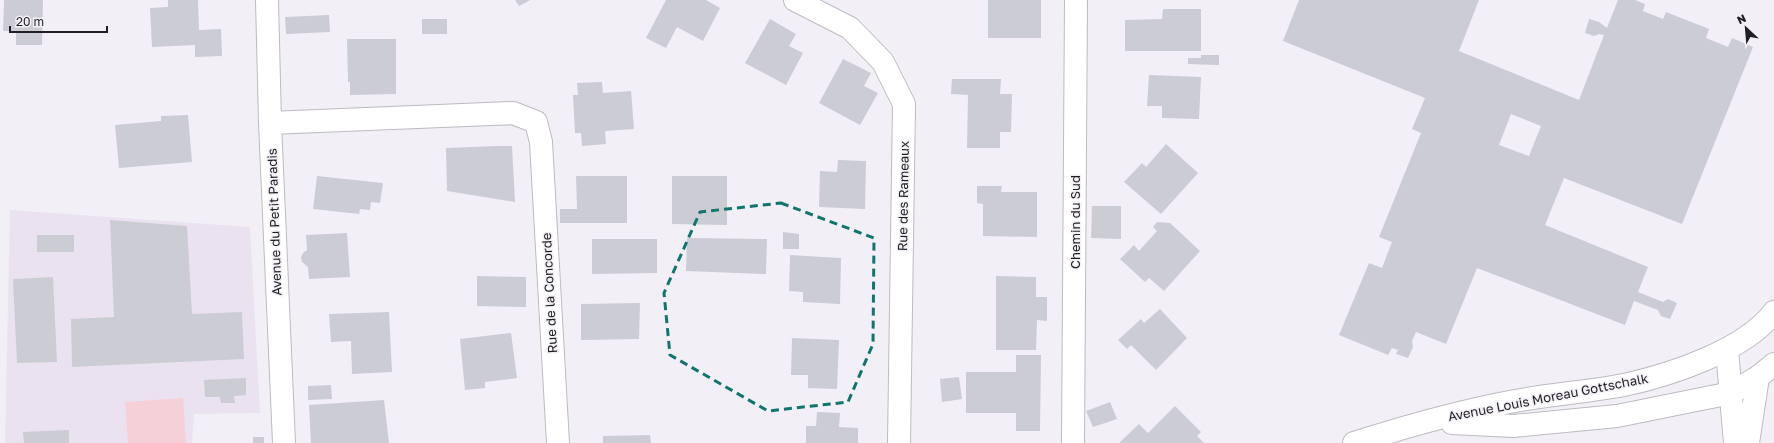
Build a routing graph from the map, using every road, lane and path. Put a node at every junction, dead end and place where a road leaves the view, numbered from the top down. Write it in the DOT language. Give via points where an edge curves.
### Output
graph roads {
  1 [pos="267,0"];
  2 [pos="795,0"];
  3 [pos="1076,0"];
  4 [pos="270,123"];
  5 [pos="1774,312"];
  6 [pos="1727,350"];
  7 [pos="1766,371"];
  8 [pos="1731,393"];
  9 [pos="1423,422"];
  10 [pos="284,443"];
  11 [pos="558,443"];
  12 [pos="900,443"];
  13 [pos="1073,443"];
  14 [pos="1354,443"];
  15 [pos="1735,443"];
  16 [pos="1748,443"];
  1 -- 4 [label="street, Avenue du Petit Paradis"];
  2 -- 12 [label="street, Rue des Rameaux" via="850,28 883,62 904,104"];
  3 -- 13 [label="street, Chemin du Sud"];
  4 -- 10 [label="street, Avenue du Petit Paradis"];
  4 -- 11 [label="street, Rue de la Concorde" via="513,113 536,122 541,142"];
  5 -- 6 [label="street, Avenue Louis Moreau Gottschalk" via="1747,337"];
  6 -- 8 [label="street"];
  6 -- 9 [label="street, Avenue Louis Moreau Gottschalk" via="1682,368 1624,384 1515,401"];
  7 -- 8 [label="street, Avenue Louis Moreau Gottschalk"];
  7 -- 16 [label="street"];
  8 -- 9 [label="street, Avenue Louis Moreau Gottschalk" via="1617,416 1513,426"];
  8 -- 15 [label="street"];
  9 -- 14 [label="street, Avenue Louis Moreau Gottschalk"];
}
